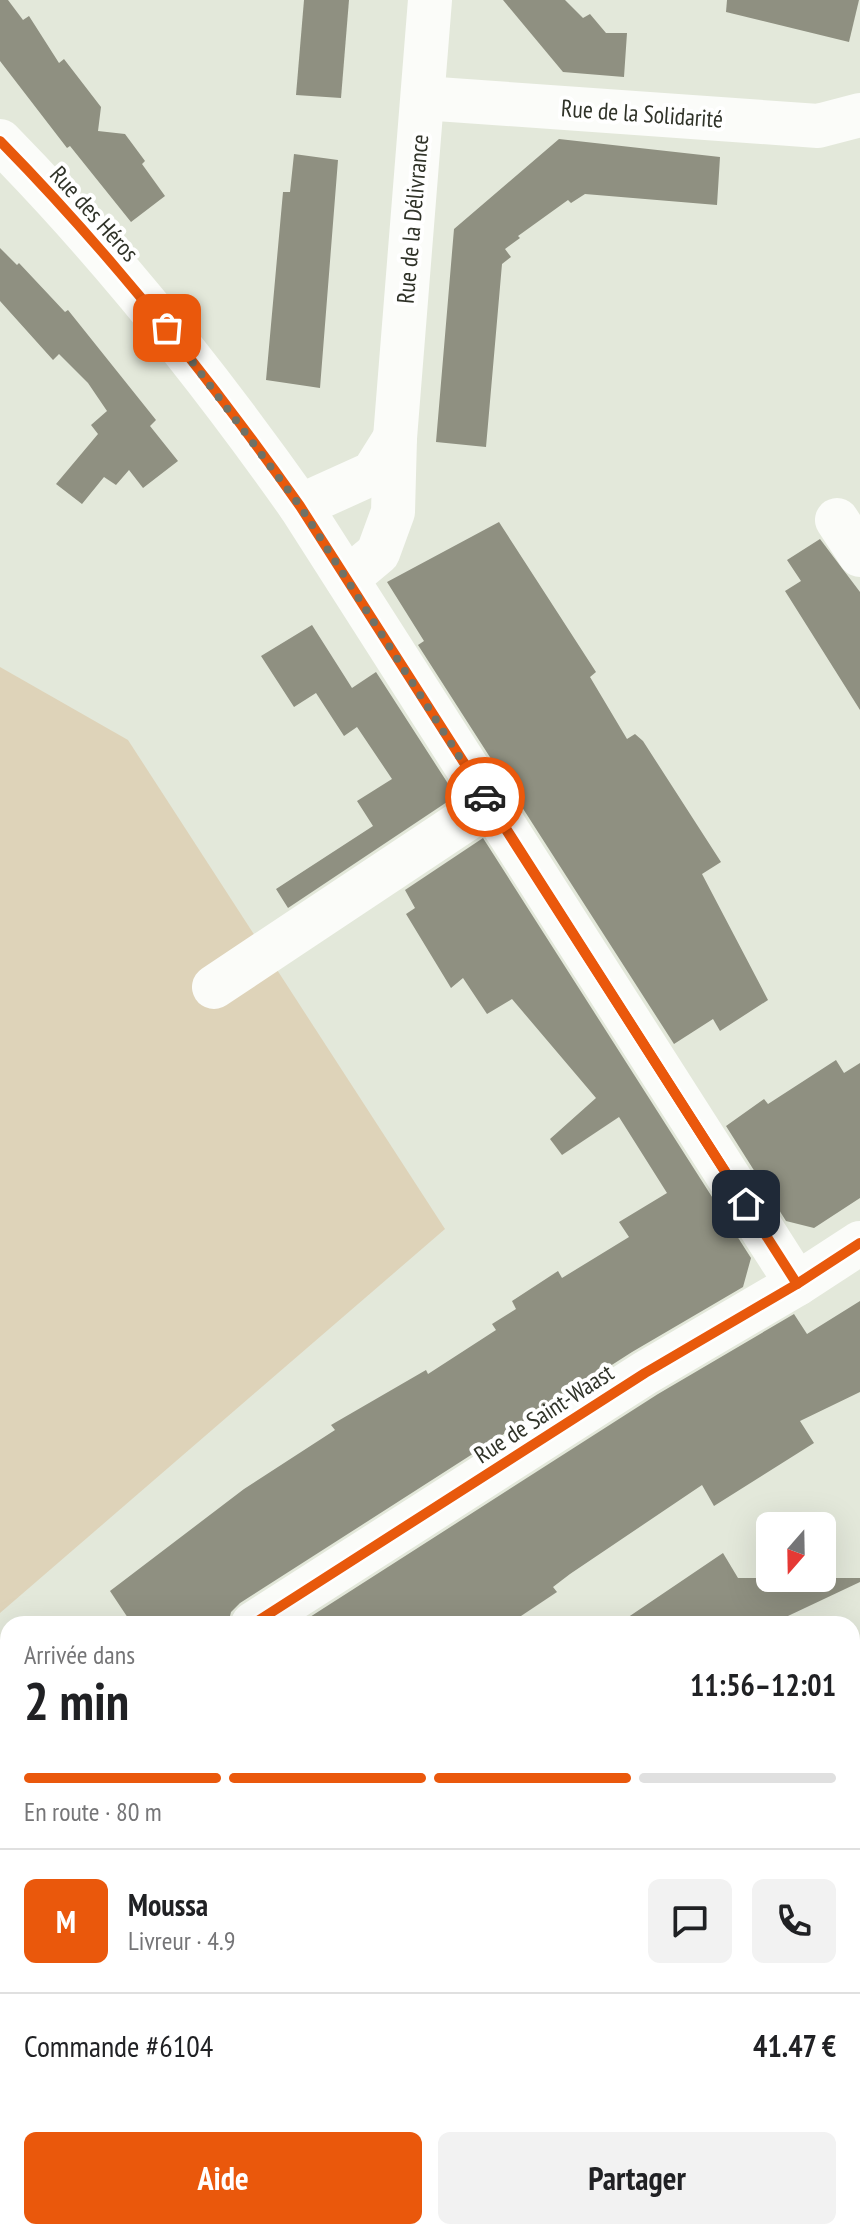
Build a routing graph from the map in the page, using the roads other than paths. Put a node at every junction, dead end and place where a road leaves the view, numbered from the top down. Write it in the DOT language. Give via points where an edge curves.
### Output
graph roads {
  1 [pos="430,0"];
  2 [pos="423,98"];
  3 [pos="860,115"];
  4 [pos="0,141"];
  5 [pos="395,438"];
  6 [pos="300,506"];
  7 [pos="347,579"];
  8 [pos="489,804"];
  9 [pos="214,987"];
  10 [pos="860,1243"];
  11 [pos="797,1284"];
  12 [pos="265,1616"];
  1 -- 2 [label="street, Rue de la Délivrance"];
  2 -- 3 [label="street, Rue de la Solidarité" via="818,126"];
  2 -- 5 [label="street, Rue de la Délivrance"];
  4 -- 6 [label="street, Rue des Héros" via="128,281"];
  5 -- 6 [label="street, Rue de la Délivrance" via="380,466 364,480"];
  5 -- 7 [label="street, Rue de la Délivrance" via="390,528 378,553"];
  6 -- 7 [label="street, Rue des Héros"];
  7 -- 8 [label="street, Rue des Héros"];
  8 -- 9 [label="street"];
  8 -- 11 [label="street, Rue des Héros"];
  10 -- 11 [label="street, Rue de Saint-Waast"];
  11 -- 12 [label="street, Rue de Saint-Waast" via="645,1373"];
}
